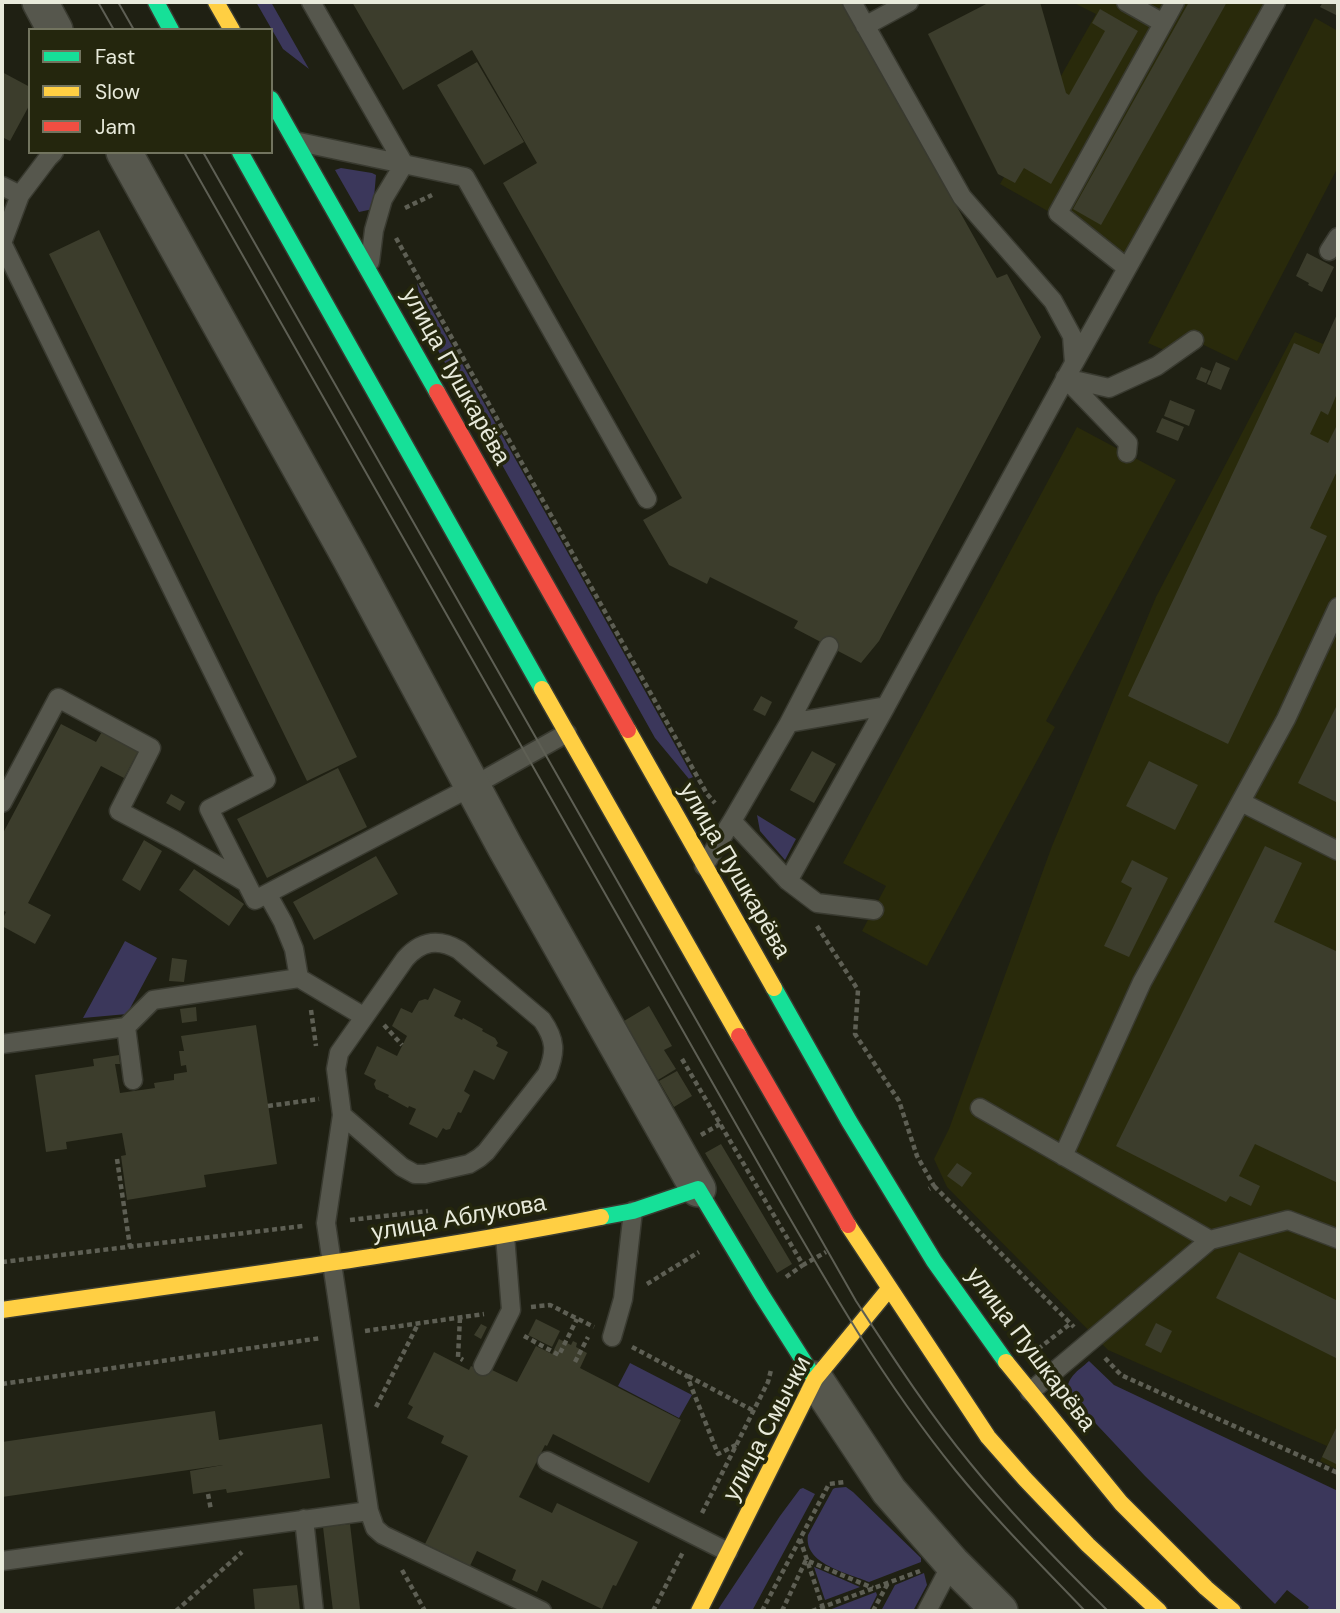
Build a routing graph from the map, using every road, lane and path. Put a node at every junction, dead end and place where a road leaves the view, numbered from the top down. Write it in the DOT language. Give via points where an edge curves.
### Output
graph roads {
  1 [pos="40,2"];
  2 [pos="156,2"];
  3 [pos="216,2"];
  4 [pos="311,2"];
  5 [pos="852,2"];
  6 [pos="909,2"];
  7 [pos="1126,2"];
  8 [pos="1175,2"];
  9 [pos="1276,2"];
  10 [pos="1163,23"];
  11 [pos="865,26"];
  12 [pos="54,28"];
  13 [pos="171,28"];
  14 [pos="231,28"];
  15 [pos="273,102"];
  16 [pos="296,142"];
  17 [pos="52,154"];
  18 [pos="125,154"];
  19 [pos="241,154"];
  20 [pos="404,164"];
  21 [pos="2,186"];
  22 [pos="472,190"];
  23 [pos="20,195"];
  24 [pos="399,212"];
  25 [pos="390,228"];
  26 [pos="1127,268"];
  27 [pos="368,269"];
  28 [pos="1194,340"];
  29 [pos="1069,371"];
  30 [pos="1127,453"];
  31 [pos="647,499"];
  32 [pos="1338,607"];
  33 [pos="829,646"];
  34 [pos="886,706"];
  35 [pos="789,723"];
  36 [pos="567,733"];
  37 [pos="473,786"];
  38 [pos="1241,802"];
  39 [pos="2,803"];
  40 [pos="732,821"];
  41 [pos="1338,851"];
  42 [pos="704,866"];
  43 [pos="788,881"];
  44 [pos="245,882"];
  45 [pos="268,895"];
  46 [pos="874,910"];
  47 [pos="299,978"];
  48 [pos="307,1002"];
  49 [pos="371,1018"];
  50 [pos="126,1027"];
  51 [pos="2,1044"];
  52 [pos="402,1045"];
  53 [pos="316,1048"];
  54 [pos="133,1080"];
  55 [pos="324,1099"];
  56 [pos="268,1106"];
  57 [pos="980,1108"];
  58 [pos="342,1115"];
  59 [pos="720,1124"];
  60 [pos="676,1150"];
  61 [pos="1063,1156"];
  62 [pos="117,1159"];
  63 [pos="934,1186"];
  64 [pos="698,1189"];
  65 [pos="432,1210"];
  66 [pos="633,1211"];
  67 [pos="326,1223"];
  68 [pos="505,1236"];
  69 [pos="1338,1239"];
  70 [pos="1210,1240"];
  71 [pos="130,1247"];
  72 [pos="708,1247"];
  73 [pos="2,1262"];
  74 [pos="331,1263"];
  75 [pos="895,1285"];
  76 [pos="623,1299"];
  77 [pos="2,1310"];
  78 [pos="511,1310"];
  79 [pos="460,1318"];
  80 [pos="577,1319"];
  81 [pos="419,1324"];
  82 [pos="1070,1324"];
  83 [pos="343,1335"];
  84 [pos="524,1336"];
  85 [pos="612,1337"];
  86 [pos="1089,1342"];
  87 [pos="583,1345"];
  88 [pos="1032,1353"];
  89 [pos="461,1359"];
  90 [pos="575,1362"];
  91 [pos="483,1366"];
  92 [pos="687,1376"];
  93 [pos="815,1379"];
  94 [pos="2,1384"];
  95 [pos="1030,1392"];
  96 [pos="754,1410"];
  97 [pos="359,1441"];
  98 [pos="737,1444"];
  99 [pos="547,1461"];
  100 [pos="1338,1473"];
  101 [pos="825,1491"];
  102 [pos="369,1511"];
  103 [pos="304,1519"];
  104 [pos="274,1524"];
  105 [pos="799,1539"];
  106 [pos="729,1552"];
  107 [pos="806,1560"];
  108 [pos="2,1561"];
  109 [pos="936,1567"];
  110 [pos="888,1582"];
  111 [pos="873,1588"];
  112 [pos="823,1609"];
  113 [pos="176,1611"];
  114 [pos="314,1611"];
  115 [pos="542,1611"];
  116 [pos="699,1611"];
  117 [pos="762,1611"];
  118 [pos="782,1611"];
  119 [pos="813,1611"];
  120 [pos="873,1611"];
  121 [pos="927,1611"];
  122 [pos="1000,1611"];
  123 [pos="1159,1611"];
  124 [pos="1233,1611"];
  1 -- 12 [label="street"];
  2 -- 13 [label="main road"];
  3 -- 14 [label="main road"];
  4 -- 20 [label="lane"];
  5 -- 11 [label="lane"];
  6 -- 11 [label="lane"];
  7 -- 10 [label="lane"];
  8 -- 10 [label="lane"];
  9 -- 26 [label="lane"];
  10 -- 26 [label="lane" via="1058,213"];
  11 -- 29 [label="lane" via="962,197 1053,301 1072,336"];
  15 -- 16 [label="main road, улица Пушкарёва"];
  16 -- 20 [label="lane"];
  16 -- 27 [label="main road, улица Пушкарёва"];
  17 -- 23 [label="lane"];
  18 -- 37 [label="street"];
  19 -- 36 [label="main road"];
  20 -- 22 [label="lane" via="465,177"];
  20 -- 27 [label="lane" via="383,199"];
  21 -- 23 [label="lane"];
  22 -- 24 [label="path" via="464,195 448,191 425,197"];
  22 -- 31 [label="lane"];
  23 -- 44 [label="lane" via="2,243 266,780 209,809"];
  25 -- 40 [label="path" via="707,794"];
  26 -- 29 [label="lane"];
  27 -- 42 [label="main road, улица Пушкарёва"];
  28 -- 29 [label="lane" via="1157,366 1109,388"];
  29 -- 30 [label="lane" via="1128,443"];
  29 -- 34 [label="lane"];
  32 -- 38 [label="lane"];
  33 -- 35 [label="lane"];
  34 -- 35 [label="lane"];
  34 -- 43 [label="lane"];
  35 -- 40 [label="lane"];
  36 -- 37 [label="lane"];
  36 -- 75 [label="main road" via="847,1223"];
  37 -- 45 [label="lane"];
  37 -- 60 [label="street"];
  38 -- 41 [label="lane"];
  38 -- 61 [label="lane" via="1142,982"];
  39 -- 44 [label="lane" via="58,698 151,748 118,811"];
  40 -- 42 [label="lane"];
  40 -- 43 [label="lane"];
  42 -- 95 [label="main road, улица Пушкарёва" via="929,1265"];
  43 -- 46 [label="lane" via="817,903"];
  44 -- 45 [label="lane" via="255,900"];
  45 -- 47 [label="lane" via="294,949"];
  47 -- 49 [label="lane"];
  47 -- 50 [label="lane" via="153,1000"];
  48 -- 53 [label="path"];
  49 -- 52 [label="path"];
  49 -- 58 [label="lane" via="337,1058"];
  49 -- 58 [label="lane" via="412,951 431,943 449,944 542,1020 554,1045 553,1059 541,1084 486,1152 469,1164 425,1174 408,1171"];
  50 -- 51 [label="lane"];
  50 -- 54 [label="lane"];
  55 -- 56 [label="path"];
  57 -- 61 [label="lane"];
  58 -- 67 [label="lane"];
  59 -- 60 [label="path"];
  60 -- 64 [label="street"];
  61 -- 70 [label="lane"];
  62 -- 71 [label="path"];
  63 -- 82 [label="path"];
  64 -- 66 [label="main road, улица Аблукова"];
  64 -- 93 [label="main road"];
  65 -- 67 [label="path"];
  66 -- 68 [label="main road, улица Аблукова"];
  66 -- 76 [label="lane"];
  67 -- 71 [label="path"];
  67 -- 74 [label="lane"];
  68 -- 74 [label="main road, улица Аблукова"];
  68 -- 78 [label="lane"];
  69 -- 70 [label="lane" via="1288,1220"];
  70 -- 86 [label="lane"];
  71 -- 73 [label="path"];
  72 -- 76 [label="path"];
  74 -- 77 [label="main road, улица Аблукова"];
  74 -- 83 [label="lane"];
  75 -- 93 [label="main road, улица Смычки"];
  75 -- 123 [label="main road" via="988,1437 1088,1545"];
  76 -- 85 [label="lane"];
  78 -- 79 [label="path"];
  78 -- 80 [label="path" via="551,1305"];
  78 -- 91 [label="lane"];
  79 -- 81 [label="path"];
  79 -- 89 [label="path"];
  80 -- 84 [label="path" via="559,1355"];
  80 -- 85 [label="path"];
  81 -- 83 [label="path"];
  81 -- 97 [label="path"];
  82 -- 86 [label="path"];
  82 -- 88 [label="path"];
  83 -- 94 [label="path"];
  83 -- 97 [label="lane"];
  85 -- 92 [label="path"];
  86 -- 95 [label="lane"];
  86 -- 100 [label="path" via="1121,1375"];
  87 -- 90 [label="path"];
  92 -- 96 [label="path"];
  92 -- 98 [label="path" via="718,1454"];
  93 -- 106 [label="main road, улица Смычки"];
  93 -- 109 [label="street"];
  95 -- 124 [label="main road, улица Пушкарёва" via="1121,1503"];
  97 -- 102 [label="lane"];
  99 -- 106 [label="lane"];
  101 -- 105 [label="path"];
  102 -- 103 [label="lane"];
  102 -- 115 [label="lane" via="383,1535"];
  103 -- 104 [label="lane"];
  103 -- 114 [label="lane"];
  104 -- 108 [label="lane"];
  104 -- 113 [label="path"];
  105 -- 107 [label="path"];
  105 -- 117 [label="path"];
  106 -- 116 [label="main road, улица Смычки"];
  107 -- 111 [label="path"];
  107 -- 112 [label="path"];
  107 -- 118 [label="path"];
  109 -- 110 [label="path"];
  109 -- 121 [label="lane"];
  109 -- 122 [label="street"];
  110 -- 111 [label="path"];
  110 -- 120 [label="path"];
  111 -- 112 [label="path"];
  112 -- 119 [label="path"];
}
